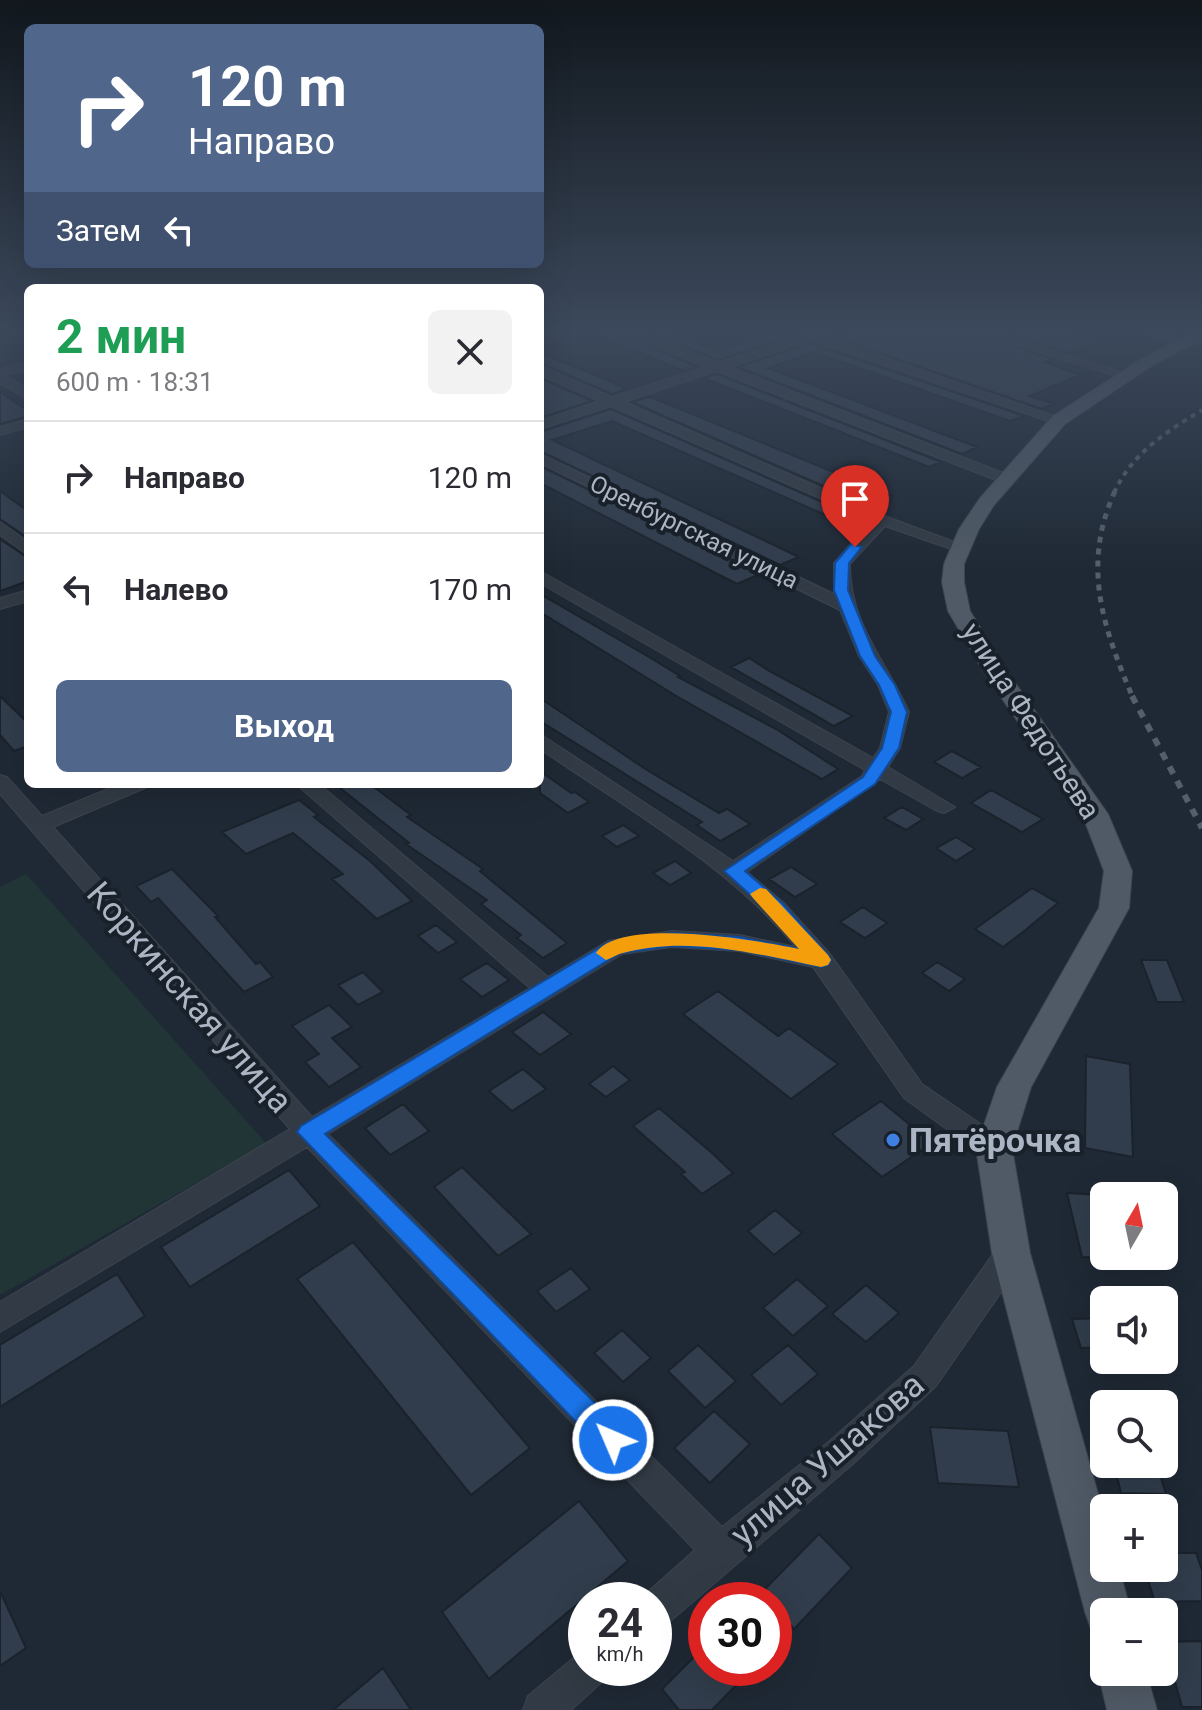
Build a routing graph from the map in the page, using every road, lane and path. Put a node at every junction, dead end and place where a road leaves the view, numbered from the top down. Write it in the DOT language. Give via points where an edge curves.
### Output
graph roads {
  1 [pos="584,410"];
  2 [pos="634,410"];
  3 [pos="829,410"];
  4 [pos="1028,410"];
  5 [pos="1074,410"];
  6 [pos="1059,420"];
  7 [pos="24,424"];
  8 [pos="544,424"];
  9 [pos="0,431"];
  10 [pos="544,460"];
  11 [pos="1006,479"];
  12 [pos="882,520"];
  13 [pos="0,527"];
  14 [pos="24,547"];
  15 [pos="960,547"];
  16 [pos="544,578"];
  17 [pos="24,596"];
  18 [pos="0,604"];
  19 [pos="847,607"];
  20 [pos="544,743"];
  21 [pos="878,767"];
  22 [pos="0,781"];
  23 [pos="128,788"];
  24 [pos="311,788"];
  25 [pos="944,807"];
  26 [pos="39,825"];
  27 [pos="733,871"];
  28 [pos="821,960"];
  29 [pos="547,989"];
  30 [pos="309,1132"];
  31 [pos="994,1148"];
  32 [pos="1011,1253"];
  33 [pos="0,1318"];
  34 [pos="721,1551"];
  35 [pos="672,1595"];
  36 [pos="1104,1598"];
  37 [pos="569,1686"];
  38 [pos="1126,1686"];
  39 [pos="542,1710"];
  40 [pos="1132,1710"];
  1 -- 8 [label="street"];
  2 -- 12 [label="street"];
  3 -- 11 [label="street"];
  4 -- 6 [label="street"];
  5 -- 6 [label="main road, улица Федотьева"];
  6 -- 11 [label="main road, улица Федотьева"];
  7 -- 9 [label="street"];
  10 -- 19 [label="street, Оренбургская улица"];
  11 -- 15 [label="main road, улица Федотьева"];
  12 -- 15 [label="street"];
  12 -- 19 [label="street" via="842,563 841,590"];
  13 -- 14 [label="street"];
  15 -- 31 [label="main road, улица Федотьева" via="953,582 959,611 1095,814 1118,871 1114,908 1014,1087"];
  16 -- 21 [label="street"];
  17 -- 18 [label="street"];
  19 -- 21 [label="street" via="899,712 890,748"];
  20 -- 27 [label="street"];
  21 -- 25 [label="street"];
  21 -- 27 [label="street" via="869,780"];
  22 -- 26 [label="street, Коркинская улица"];
  23 -- 26 [label="street"];
  24 -- 29 [label="street"];
  26 -- 30 [label="street, Коркинская улица"];
  27 -- 28 [label="street" via="776,908"];
  28 -- 29 [label="street" via="739,943 672,939 616,947"];
  28 -- 31 [label="street" via="913,1091"];
  29 -- 30 [label="street"];
  30 -- 33 [label="street"];
  30 -- 34 [label="street, Коркинская улица"];
  31 -- 32 [label="main road, улица Федотьева"];
  32 -- 34 [label="street, улица Ушакова" via="925,1376"];
  32 -- 36 [label="main road, улица Федотьева"];
  34 -- 35 [label="street, улица Ушакова"];
  37 -- 39 [label="street"];
  38 -- 40 [label="main road"];
}
